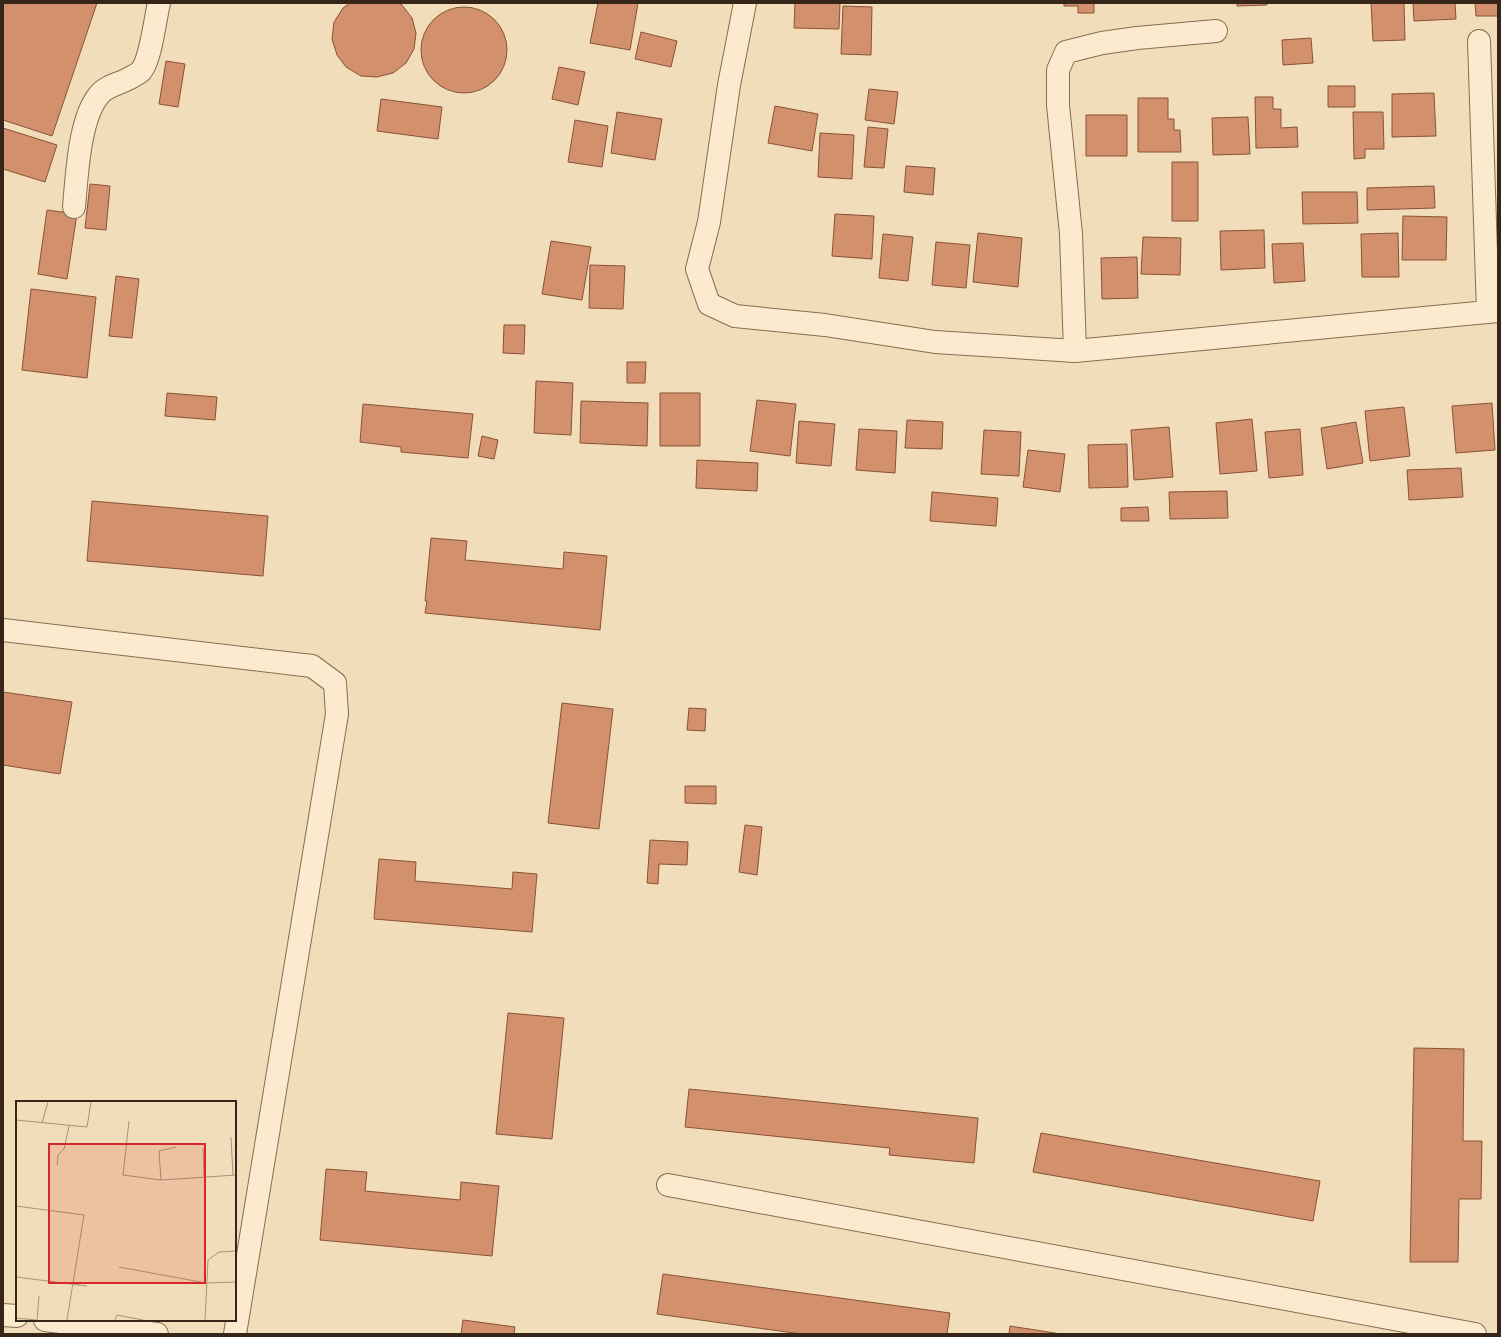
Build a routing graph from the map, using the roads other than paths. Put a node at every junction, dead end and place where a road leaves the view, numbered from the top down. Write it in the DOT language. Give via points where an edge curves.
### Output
graph roads {
  1 [pos="158,3"];
  2 [pos="745,3"];
  3 [pos="1216,31"];
  4 [pos="1479,41"];
  5 [pos="74,207"];
  6 [pos="1493,312"];
  7 [pos="1075,351"];
  8 [pos="3,630"];
  9 [pos="668,1185"];
  10 [pos="3,1315"];
  11 [pos="16,1316"];
  12 [pos="53,1321"];
  13 [pos="156,1334"];
  14 [pos="235,1334"];
  15 [pos="1475,1334"];
  1 -- 5 [label="street" via="149,52 141,70 99,94 88,113 80,151"];
  2 -- 7 [label="street" via="729,85 709,222 697,269 709,304 735,316 825,325 928,341"];
  3 -- 7 [label="street" via="1102,43 1066,52 1058,70 1058,106 1071,234"];
  4 -- 6 [label="street"];
  6 -- 7 [label="street"];
  8 -- 14 [label="street" via="312,666 335,683 337,714"];
  9 -- 15 [label="street"];
  10 -- 11 [label="street"];
  12 -- 13 [label="street"];
}
